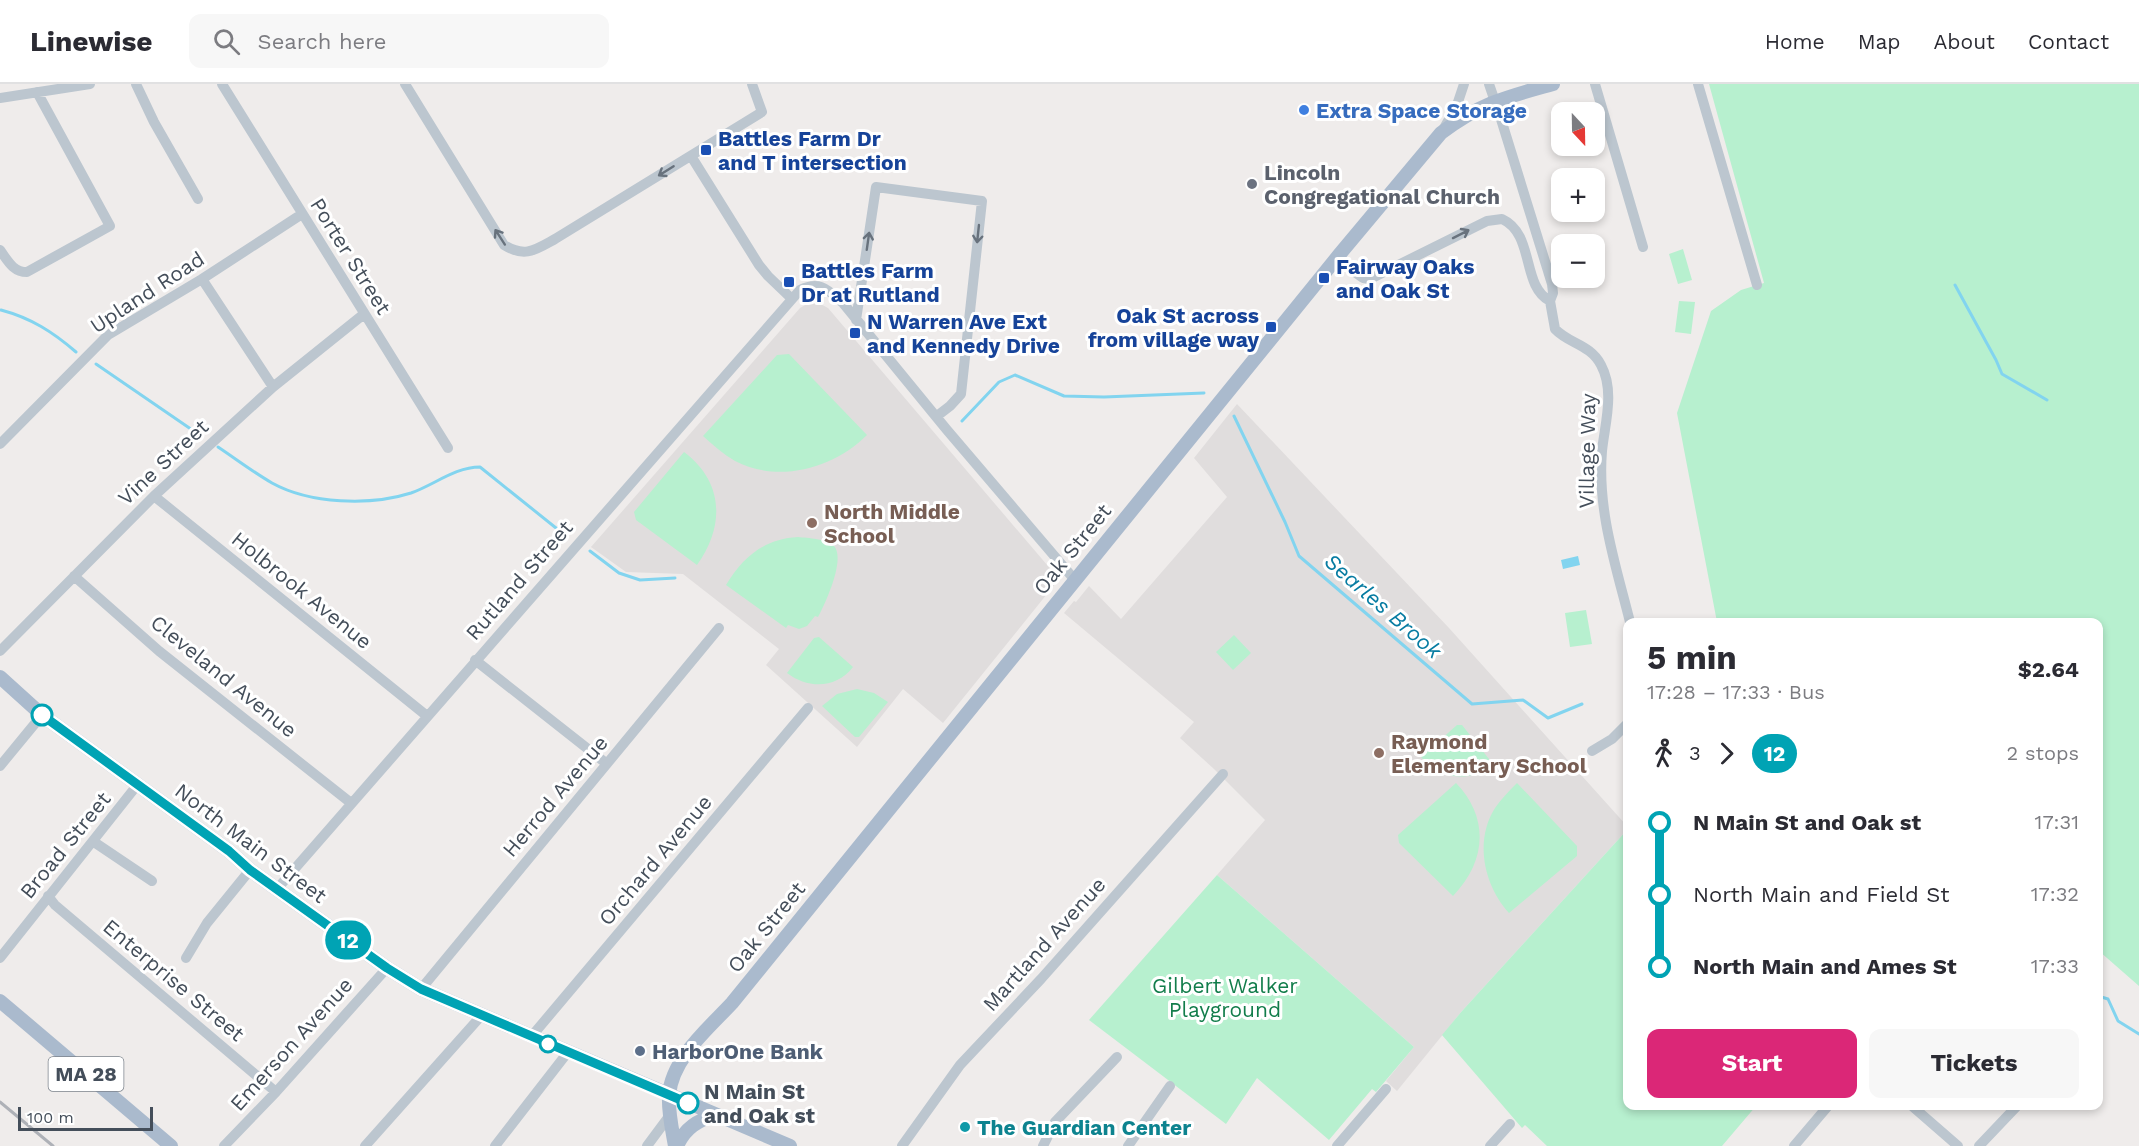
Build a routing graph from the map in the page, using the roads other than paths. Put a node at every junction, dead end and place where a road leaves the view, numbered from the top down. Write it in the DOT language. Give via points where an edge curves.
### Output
graph roads {
  1 [pos="90,84"];
  2 [pos="136,84"];
  3 [pos="222,84"];
  4 [pos="405,84"];
  5 [pos="752,84"];
  6 [pos="1464,84"];
  7 [pos="1489,84"];
  8 [pos="1553,84"];
  9 [pos="1595,84"];
  10 [pos="1698,84"];
  11 [pos="37,92"];
  12 [pos="0,98"];
  13 [pos="1495,101"];
  14 [pos="1441,134"];
  15 [pos="691,156"];
  16 [pos="198,200"];
  17 [pos="302,214"];
  18 [pos="1643,248"];
  19 [pos="0,250"];
  20 [pos="1336,259"];
  21 [pos="202,279"];
  22 [pos="1757,285"];
  23 [pos="792,299"];
  24 [pos="1550,301"];
  25 [pos="364,315"];
  26 [pos="856,320"];
  27 [pos="273,387"];
  28 [pos="937,416"];
  29 [pos="0,444"];
  30 [pos="448,448"];
  31 [pos="154,496"];
  32 [pos="74,576"];
  33 [pos="1074,579"];
  34 [pos="1629,618"];
  35 [pos="719,628"];
  36 [pos="0,651"];
  37 [pos="475,660"];
  38 [pos="0,677"];
  39 [pos="808,708"];
  40 [pos="42,715"];
  41 [pos="427,716"];
  42 [pos="1623,728"];
  43 [pos="1592,751"];
  44 [pos="607,764"];
  45 [pos="0,766"];
  46 [pos="1223,774"];
  47 [pos="138,784"];
  48 [pos="351,803"];
  49 [pos="94,842"];
  50 [pos="250,870"];
  51 [pos="152,881"];
  52 [pos="277,889"];
  53 [pos="48,896"];
  54 [pos="0,958"];
  55 [pos="186,958"];
  56 [pos="387,968"];
  57 [pos="421,989"];
  58 [pos="0,1001"];
  59 [pos="481,1016"];
  60 [pos="531,1037"];
  61 [pos="568,1052"];
  62 [pos="1117,1057"];
  63 [pos="1170,1086"];
  64 [pos="1386,1089"];
  65 [pos="276,1092"];
  66 [pos="669,1094"];
  67 [pos="1825,1110"];
  68 [pos="1917,1110"];
  69 [pos="2013,1110"];
  70 [pos="670,1115"];
  71 [pos="716,1115"];
  72 [pos="1510,1124"];
  73 [pos="1801,1144"];
  74 [pos="171,1146"];
  75 [pos="224,1146"];
  76 [pos="365,1146"];
  77 [pos="495,1146"];
  78 [pos="647,1146"];
  79 [pos="676,1146"];
  80 [pos="790,1146"];
  81 [pos="902,1146"];
  82 [pos="1043,1146"];
  83 [pos="1128,1146"];
  84 [pos="1337,1146"];
  85 [pos="1490,1146"];
  86 [pos="1958,1146"];
  87 [pos="1979,1146"];
  1 -- 11 [label="street"];
  2 -- 16 [label="street"];
  3 -- 17 [label="street, Porter Street"];
  15 -- 4 [label="street, one-way" via="548,242 527,252 516,252 504,245"];
  5 -- 15 [label="street" via="762,112"];
  6 -- 14 [label="street"];
  7 -- 13 [label="street"];
  8 -- 13 [label="main road, Oak Street"];
  9 -- 18 [label="street"];
  10 -- 22 [label="street"];
  11 -- 12 [label="street"];
  11 -- 19 [label="street" via="110,226 27,272 19,272"];
  13 -- 14 [label="main road, Oak Street" via="1471,112"];
  13 -- 24 [label="street" via="1553,293"];
  14 -- 20 [label="main road, Oak Street"];
  15 -- 23 [label="street" via="759,265"];
  17 -- 21 [label="street, Upland Road"];
  17 -- 25 [label="street, Porter Street"];
  20 -- 24 [label="street, Village Way, one-way" via="1370,279 1481,224 1502,219 1517,231 1537,287 1542,297"];
  20 -- 33 [label="main road, Oak Street"];
  21 -- 27 [label="street"];
  21 -- 29 [label="street, Upland Road" via="108,335"];
  23 -- 26 [label="street, Rutland Street" via="800,290 819,285 843,303"];
  23 -- 37 [label="street, Rutland Street"];
  24 -- 34 [label="street, Village Way" via="1555,329 1588,349 1607,378 1602,466 1605,519"];
  25 -- 27 [label="street, Vine Street"];
  25 -- 30 [label="street, Porter Street"];
  26 -- 28 [label="street"];
  26 -- 28 [label="street, one-way" via="876,187 982,201 961,393"];
  27 -- 31 [label="street, Vine Street"];
  28 -- 33 [label="street"];
  31 -- 32 [label="street, Vine Street"];
  31 -- 41 [label="street, Holbrook Avenue"];
  32 -- 36 [label="street, Vine Street"];
  32 -- 48 [label="street, Cleveland Avenue" via="159,651"];
  33 -- 66 [label="main road, Oak Street" via="687,1054 675,1072"];
  35 -- 44 [label="street, Herrod Avenue"];
  37 -- 41 [label="street, Rutland Street"];
  37 -- 44 [label="street"];
  38 -- 40 [label="main road, North Main Street"];
  39 -- 60 [label="street, Orchard Avenue"];
  40 -- 45 [label="street"];
  40 -- 47 [label="main road, North Main Street"];
  41 -- 48 [label="street, Rutland Street"];
  42 -- 43 [label="street"];
  44 -- 57 [label="street, Herrod Avenue"];
  46 -- 81 [label="street, Martland Avenue" via="960,1065"];
  47 -- 49 [label="street, Broad Street"];
  47 -- 50 [label="main road, North Main Street"];
  48 -- 52 [label="street, Rutland Street"];
  49 -- 51 [label="street"];
  49 -- 53 [label="street, Broad Street"];
  50 -- 52 [label="main road, North Main Street"];
  50 -- 55 [label="street" via="207,923"];
  52 -- 56 [label="main road, North Main Street"];
  53 -- 54 [label="street, Broad Street"];
  53 -- 65 [label="street, Enterprise Street"];
  56 -- 57 [label="main road, North Main Street"];
  56 -- 65 [label="street, Emerson Avenue"];
  57 -- 59 [label="main road, North Main Street"];
  58 -- 74 [label="main road, MA 28"];
  59 -- 60 [label="main road, North Main Street"];
  59 -- 76 [label="street"];
  60 -- 61 [label="main road, North Main Street"];
  61 -- 66 [label="main road, North Main Street"];
  61 -- 77 [label="street"];
  62 -- 82 [label="street" via="1055,1122"];
  63 -- 83 [label="street"];
  64 -- 84 [label="street"];
  65 -- 75 [label="street, Emerson Avenue"];
  66 -- 70 [label="main road"];
  66 -- 71 [label="main road, North Main Street"];
  67 -- 73 [label="street"];
  68 -- 86 [label="street"];
  69 -- 87 [label="street"];
  70 -- 78 [label="street"];
  70 -- 79 [label="main road"];
  71 -- 79 [label="main road" via="694,1124"];
  71 -- 80 [label="main road, North Main Street"];
  72 -- 85 [label="street"];
}
